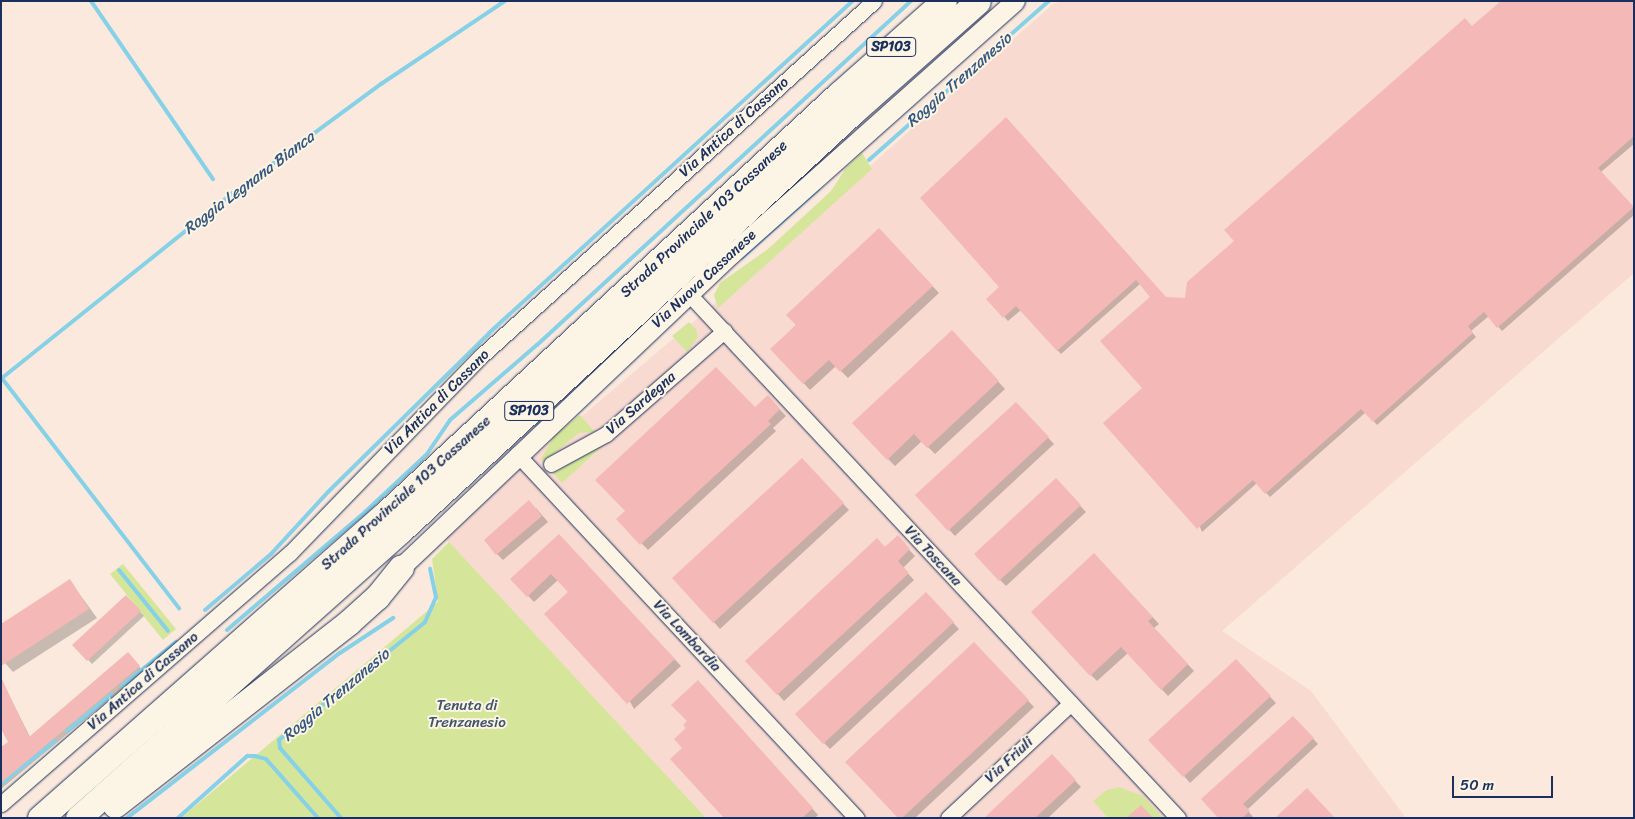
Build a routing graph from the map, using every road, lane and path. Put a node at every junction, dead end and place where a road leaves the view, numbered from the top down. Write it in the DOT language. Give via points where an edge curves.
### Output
graph roads {
  1 [pos="874,1"];
  2 [pos="932,1"];
  3 [pos="944,1"];
  4 [pos="978,1"];
  5 [pos="1015,1"];
  6 [pos="839,94"];
  7 [pos="688,293"];
  8 [pos="724,331"];
  9 [pos="517,454"];
  10 [pos="551,464"];
  11 [pos="402,567"];
  12 [pos="1071,703"];
  13 [pos="1,804"];
  14 [pos="40,818"];
  15 [pos="78,818"];
  16 [pos="99,818"];
  17 [pos="856,818"];
  18 [pos="948,818"];
  19 [pos="1178,818"];
  1 -- 13 [label="street, Via Antica di Cassano" via="480,357 290,553"];
  2 -- 6 [label="highway, SP103"];
  3 -- 6 [label="highway, Strada Provinciale 103 Cassanese / SP103"];
  4 -- 15 [label="highway, Strada Provinciale 103 Cassanese / SP103" via="855,110 400,531"];
  5 -- 7 [label="street, Via Nuova Cassanese / SP103"];
  6 -- 14 [label="highway, Strada Provinciale 103 Cassanese / SP103" via="384,515"];
  7 -- 8 [label="street, Via Toscana"];
  7 -- 9 [label="street, Via Nuova Cassanese / SP103"];
  8 -- 10 [label="street, Via Sardegna" via="606,434"];
  8 -- 12 [label="street, Via Toscana"];
  9 -- 11 [label="street, Via Nuova Cassanese / SP103"];
  9 -- 17 [label="street, Via Lombardia"];
  11 -- 16 [label="highway, SP103" via="377,597 349,622"];
  12 -- 18 [label="street, Via Friuli"];
  12 -- 19 [label="street, Via Toscana"];
}
